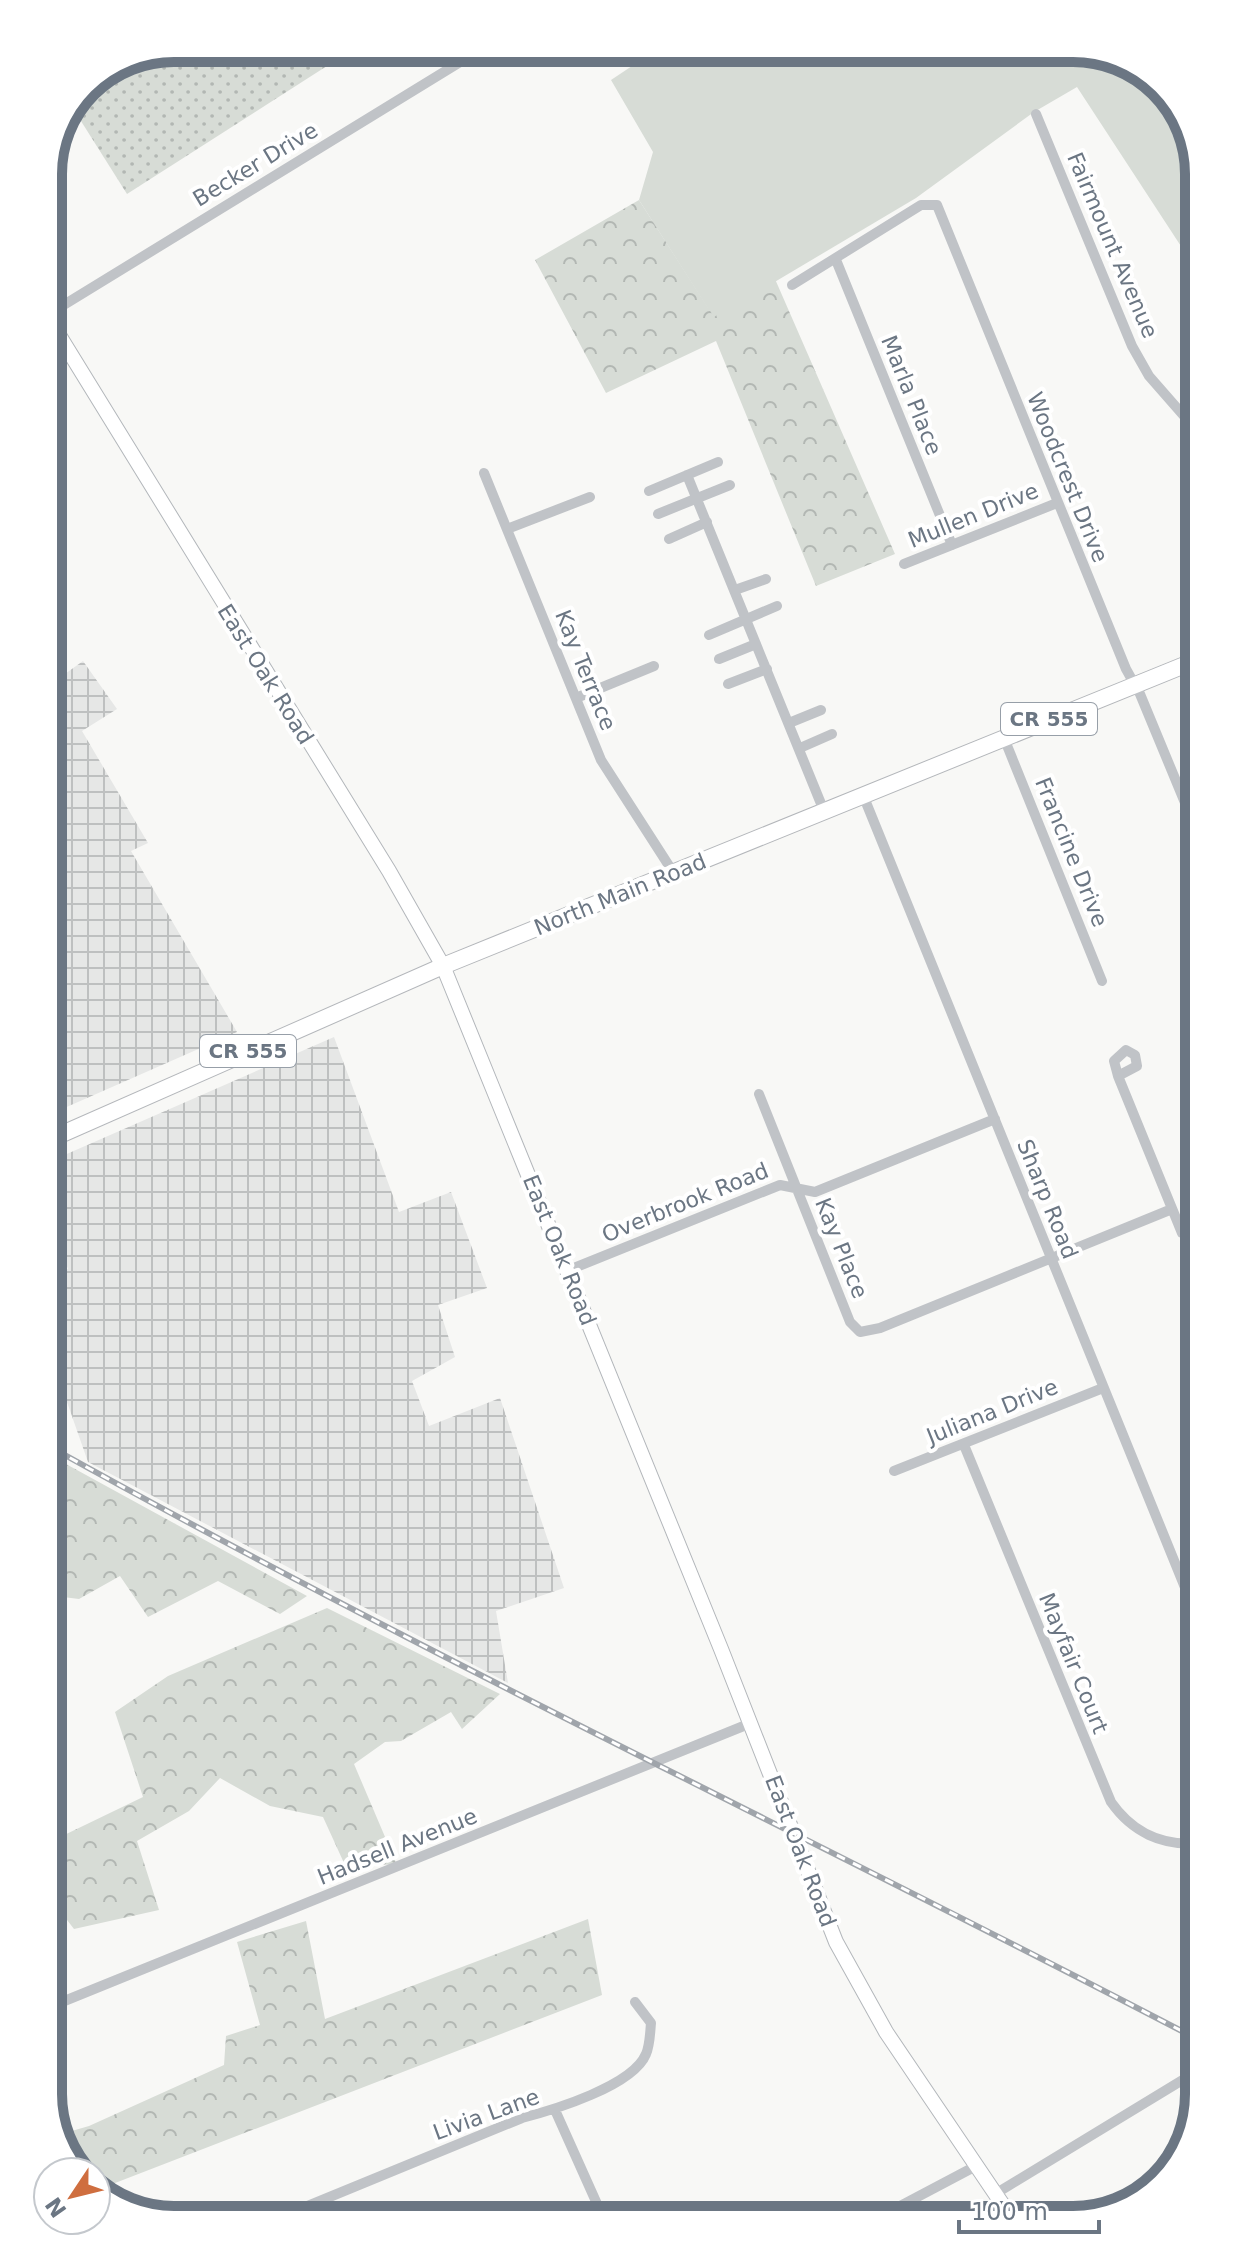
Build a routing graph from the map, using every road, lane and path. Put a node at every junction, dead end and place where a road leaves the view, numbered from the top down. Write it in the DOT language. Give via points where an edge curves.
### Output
graph roads {
  1 [pos="460,62"];
  2 [pos="1036,114"];
  3 [pos="836,260"];
  4 [pos="792,285"];
  5 [pos="62,308"];
  6 [pos="62,337"];
  7 [pos="1185,417"];
  8 [pos="718,462"];
  9 [pos="484,473"];
  10 [pos="687,475"];
  11 [pos="730,485"];
  12 [pos="649,491"];
  13 [pos="590,497"];
  14 [pos="697,499"];
  15 [pos="1057,503"];
  16 [pos="658,514"];
  17 [pos="707,522"];
  18 [pos="507,529"];
  19 [pos="669,539"];
  20 [pos="952,545"];
  21 [pos="904,564"];
  22 [pos="766,579"];
  23 [pos="735,590"];
  24 [pos="777,606"];
  25 [pos="746,618"];
  26 [pos="709,635"];
  27 [pos="756,644"];
  28 [pos="719,659"];
  29 [pos="1185,665"];
  30 [pos="654,666"];
  31 [pos="767,669"];
  32 [pos="728,684"];
  33 [pos="1135,685"];
  34 [pos="576,698"];
  35 [pos="821,710"];
  36 [pos="789,723"];
  37 [pos="832,734"];
  38 [pos="1004,738"];
  39 [pos="800,748"];
  40 [pos="863,795"];
  41 [pos="1185,803"];
  42 [pos="824,811"];
  43 [pos="673,872"];
  44 [pos="443,966"];
  45 [pos="1102,981"];
  46 [pos="1118,1076"];
  47 [pos="759,1094"];
  48 [pos="995,1119"];
  49 [pos="62,1134"];
  50 [pos="797,1189"];
  51 [pos="1172,1209"];
  52 [pos="1182,1233"];
  53 [pos="1051,1258"];
  54 [pos="569,1270"];
  55 [pos="1103,1388"];
  56 [pos="964,1445"];
  57 [pos="894,1471"];
  58 [pos="1185,1588"];
  59 [pos="751,1723"];
  60 [pos="1185,1843"];
  61 [pos="62,2002"];
  62 [pos="635,2002"];
  63 [pos="1185,2079"];
  64 [pos="555,2110"];
  65 [pos="976,2166"];
  66 [pos="995,2194"];
  67 [pos="308,2206"];
  68 [pos="598,2206"];
  69 [pos="900,2206"];
  70 [pos="1003,2206"];
  1 -- 5 [label="street, Becker Drive"];
  2 -- 7 [label="street, Fairmount Avenue" via="1132,346 1149,376"];
  3 -- 4 [label="street"];
  3 -- 15 [label="street, Woodcrest Drive" via="921,205 937,205"];
  3 -- 20 [label="street, Marla Place"];
  6 -- 44 [label="street, East Oak Road"];
  8 -- 10 [label="street"];
  9 -- 18 [label="street, Kay Terrace"];
  10 -- 12 [label="street"];
  10 -- 14 [label="street"];
  11 -- 14 [label="street"];
  13 -- 18 [label="street"];
  14 -- 16 [label="street"];
  14 -- 17 [label="street"];
  15 -- 20 [label="street, Mullen Drive"];
  15 -- 33 [label="street, Woodcrest Drive"];
  17 -- 19 [label="street"];
  17 -- 23 [label="street"];
  18 -- 34 [label="street, Kay Terrace"];
  20 -- 21 [label="street, Mullen Drive"];
  22 -- 23 [label="street"];
  23 -- 25 [label="street"];
  24 -- 25 [label="street"];
  25 -- 26 [label="street"];
  25 -- 27 [label="street"];
  27 -- 28 [label="street"];
  27 -- 31 [label="street"];
  29 -- 33 [label="main road, North Main Road / CR 555"];
  30 -- 34 [label="street"];
  31 -- 32 [label="street"];
  31 -- 36 [label="street"];
  33 -- 38 [label="main road, North Main Road / CR 555"];
  33 -- 41 [label="street, Woodcrest Drive"];
  34 -- 43 [label="street, Kay Terrace" via="601,760"];
  35 -- 36 [label="street"];
  36 -- 39 [label="street"];
  37 -- 39 [label="street"];
  38 -- 40 [label="main road, North Main Road / CR 555"];
  38 -- 45 [label="street, Francine Drive"];
  39 -- 42 [label="street"];
  40 -- 42 [label="main road, North Main Road / CR 555"];
  40 -- 48 [label="street, Sharp Road"];
  42 -- 43 [label="main road, North Main Road / CR 555"];
  43 -- 44 [label="main road, North Main Road / CR 555"];
  44 -- 49 [label="main road, North Main Road / CR 555"];
  44 -- 54 [label="street, East Oak Road"];
  46 -- 51 [label="street"];
  47 -- 50 [label="street, Kay Place"];
  48 -- 50 [label="street, Overbrook Road" via="815,1192"];
  48 -- 53 [label="street, Sharp Road"];
  50 -- 53 [label="street, Kay Place" via="855,1329 867,1333"];
  50 -- 54 [label="street, Overbrook Road" via="780,1185"];
  51 -- 52 [label="street"];
  51 -- 53 [label="street, Kay Place"];
  53 -- 55 [label="street, Sharp Road"];
  54 -- 59 [label="street, East Oak Road"];
  55 -- 56 [label="street, Juliana Drive"];
  55 -- 58 [label="street, Sharp Road"];
  56 -- 57 [label="street, Juliana Drive"];
  56 -- 60 [label="street, Mayfair Court" via="1111,1802 1141,1832"];
  59 -- 61 [label="street, Hadsell Avenue"];
  59 -- 65 [label="street, East Oak Road" via="856,1984"];
  62 -- 64 [label="street, Livia Lane" via="651,2023 646,2056 628,2076"];
  63 -- 66 [label="street"];
  64 -- 67 [label="street, Livia Lane" via="522,2118"];
  64 -- 68 [label="street"];
  65 -- 66 [label="street, East Oak Road"];
  65 -- 69 [label="street"];
  66 -- 70 [label="street, East Oak Road"];
}
